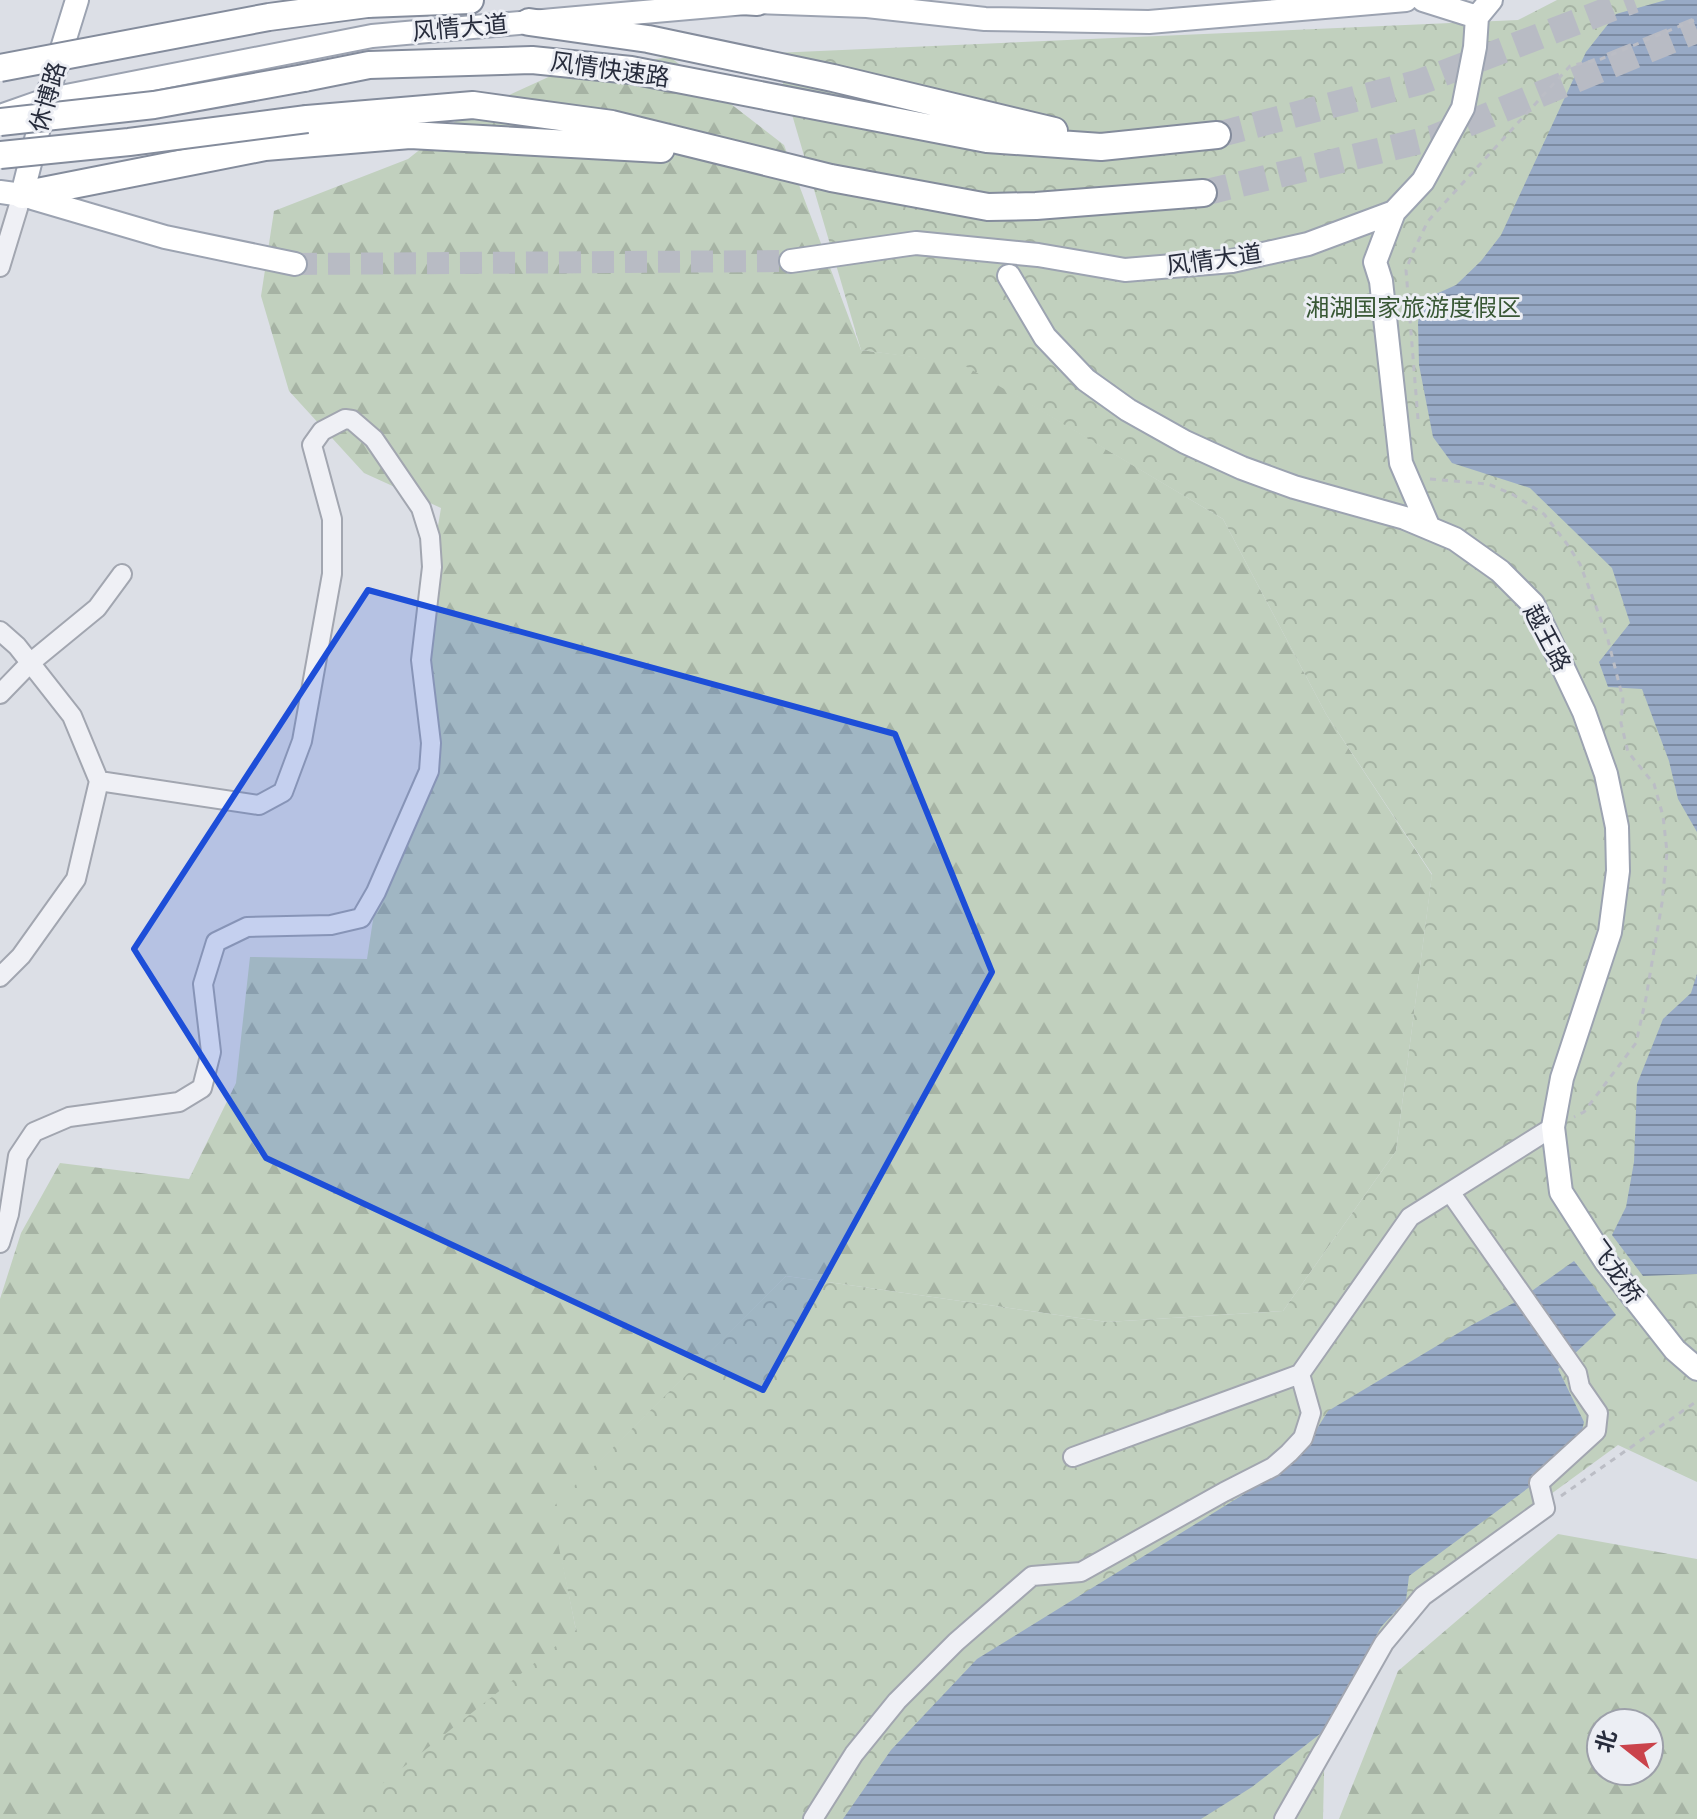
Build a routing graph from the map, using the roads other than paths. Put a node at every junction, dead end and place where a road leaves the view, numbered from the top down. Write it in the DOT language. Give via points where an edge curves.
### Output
graph roads {
  1 [pos="77,0"];
  2 [pos="470,0"];
  3 [pos="725,0"];
  4 [pos="1423,0"];
  5 [pos="1392,1"];
  6 [pos="757,2"];
  7 [pos="1484,8"];
  8 [pos="529,22"];
  9 [pos="0,68"];
  10 [pos="46,100"];
  11 [pos="0,116"];
  12 [pos="0,122"];
  13 [pos="36,140"];
  14 [pos="0,144"];
  15 [pos="725,152"];
  16 [pos="0,155"];
  17 [pos="11,193"];
  18 [pos="1203,193"];
  19 [pos="1394,212"];
  20 [pos="1308,244"];
  21 [pos="791,261"];
  22 [pos="295,264"];
  23 [pos="0,267"];
  24 [pos="1378,271"];
  25 [pos="1009,276"];
  26 [pos="1429,528"];
  27 [pos="122,574"];
  28 [pos="0,631"];
  29 [pos="30,663"];
  30 [pos="0,694"];
  31 [pos="99,781"];
  32 [pos="0,977"];
  33 [pos="1553,1127"];
  34 [pos="1450,1192"];
  35 [pos="1561,1192"];
  36 [pos="0,1243"];
  37 [pos="1697,1369"];
  38 [pos="1300,1374"];
  39 [pos="1073,1457"];
  40 [pos="813,1819"];
  41 [pos="1284,1819"];
  1 -- 10 [label="main road, 休博路"];
  2 -- 9 [label="highway, bridge" via="367,4 269,17"];
  3 -- 6 [label="highway"];
  4 -- 7 [label="main road"];
  5 -- 6 [label="main road, 风情大道" via="1149,22 985,19 867,6"];
  6 -- 8 [label="main road, 风情大道"];
  7 -- 19 [label="main road, 风情大道" via="1463,108 1423,181"];
  8 -- 10 [label="main road, 风情大道" via="372,36"];
  8 -- 12 [label="highway, 风情快速路, bridge" via="648,39 1054,131 1217,135 1101,147 987,139 631,70 532,60 369,65 154,105"];
  10 -- 11 [label="main road, 风情大道"];
  10 -- 13 [label="main road, 休博路"];
  13 -- 14 [label="main road"];
  13 -- 17 [label="main road, 休博路"];
  15 -- 16 [label="highway, bridge" via="612,124 473,105"];
  15 -- 17 [label="highway" via="410,135 265,147"];
  15 -- 18 [label="highway" via="988,207"];
  17 -- 22 [label="main road" via="165,237"];
  17 -- 23 [label="street"];
  19 -- 20 [label="main road, 风情大道"];
  19 -- 24 [label="main road"];
  20 -- 21 [label="main road, 风情大道" via="1232,261 1125,270 916,243"];
  20 -- 24 [label="main road" via="1354,235"];
  24 -- 26 [label="main road" via="1401,463"];
  25 -- 26 [label="main road, 越王路" via="1045,337 1086,380 1128,410 1242,468"];
  26 -- 33 [label="main road, 越王路" via="1455,539 1500,571 1533,604 1584,712 1606,774 1617,827 1610,932 1562,1078"];
  27 -- 29 [label="street" via="97,608"];
  28 -- 29 [label="street"];
  29 -- 30 [label="street"];
  29 -- 31 [label="street" via="72,716"];
  31 -- 32 [label="street" via="76,879"];
  31 -- 36 [label="street" via="259,805 283,792 302,741 332,574 332,519 312,445 322,431 352,420 374,439 421,508 430,537 432,567 421,660 431,743 429,771 361,918 331,925 247,927 216,942 203,984 211,1052 202,1088 179,1102 69,1117 34,1132 18,1156"];
  33 -- 34 [label="street"];
  33 -- 35 [label="main road, 越王路"];
  34 -- 38 [label="street" via="1410,1217"];
  34 -- 41 [label="street" via="1577,1373 1598,1413 1596,1431 1539,1483 1545,1508 1423,1596 1384,1643"];
  35 -- 37 [label="main road, 飞龙桥" via="1606,1262 1675,1350"];
  38 -- 39 [label="street"];
  38 -- 40 [label="street" via="1311,1413 1303,1438 1289,1453 1273,1467 1081,1572 1032,1576 897,1701 854,1754"];
}
